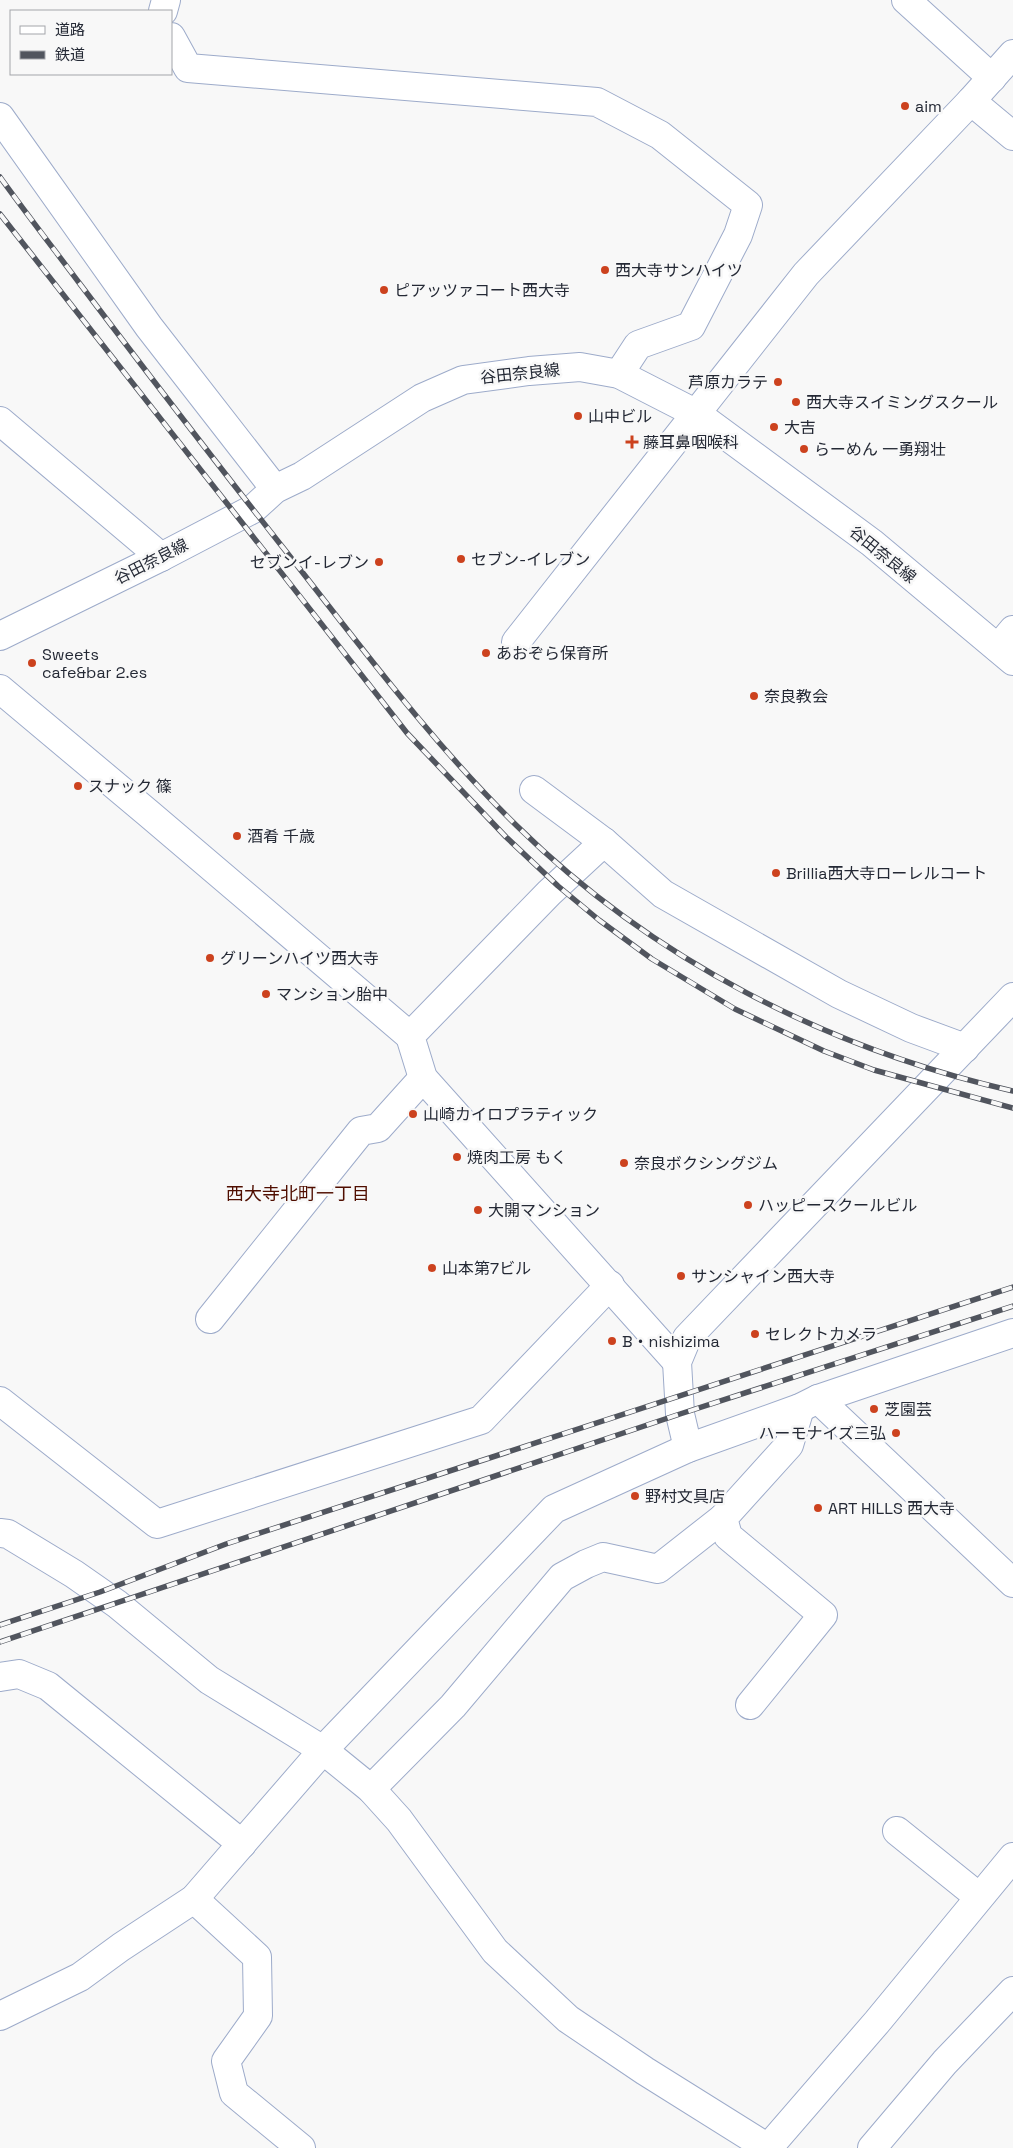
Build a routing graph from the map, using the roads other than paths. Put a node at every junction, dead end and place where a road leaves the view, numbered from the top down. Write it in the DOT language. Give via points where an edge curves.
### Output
graph roads {
  1 [pos="906,0"];
  2 [pos="172,39"];
  3 [pos="1013,54"];
  4 [pos="992,78"];
  5 [pos="971,101"];
  6 [pos="0,116"];
  7 [pos="1013,136"];
  8 [pos="619,374"];
  9 [pos="696,414"];
  10 [pos="0,421"];
  11 [pos="275,489"];
  12 [pos="161,557"];
  13 [pos="0,636"];
  14 [pos="516,642"];
  15 [pos="1008,646"];
  16 [pos="0,690"];
  17 [pos="534,790"];
  18 [pos="604,842"];
  19 [pos="1013,997"];
  20 [pos="410,1036"];
  21 [pos="965,1048"];
  22 [pos="423,1078"];
  23 [pos="610,1285"];
  24 [pos="210,1318"];
  25 [pos="1013,1333"];
  26 [pos="678,1362"];
  27 [pos="0,1401"];
  28 [pos="809,1404"];
  29 [pos="688,1448"];
  30 [pos="723,1518"];
  31 [pos="0,1533"];
  32 [pos="1013,1584"];
  33 [pos="0,1676"];
  34 [pos="750,1705"];
  35 [pos="323,1750"];
  36 [pos="371,1789"];
  37 [pos="897,1831"];
  38 [pos="242,1844"];
  39 [pos="1013,1857"];
  40 [pos="979,1897"];
  41 [pos="194,1899"];
  42 [pos="1013,1991"];
  43 [pos="0,2016"];
  44 [pos="301,2148"];
  45 [pos="768,2148"];
  46 [pos="872,2148"];
  1 -- 4 [label="street"];
  2 -- 8 [label="street" via="188,68 597,102 660,135 748,204 738,235 691,326 638,345"];
  3 -- 4 [label="street"];
  4 -- 5 [label="street"];
  5 -- 7 [label="street"];
  5 -- 9 [label="street" via="806,274"];
  6 -- 11 [label="street" via="149,327"];
  8 -- 9 [label="street, 谷田奈良線"];
  8 -- 11 [label="street, 谷田奈良線" via="580,367 463,380 422,398 302,476"];
  9 -- 14 [label="street"];
  9 -- 15 [label="street, 谷田奈良線"];
  10 -- 12 [label="street"];
  11 -- 12 [label="street, 谷田奈良線" via="253,509"];
  12 -- 13 [label="street, 谷田奈良線"];
  16 -- 20 [label="street"];
  17 -- 18 [label="street"];
  18 -- 20 [label="street" via="549,893"];
  18 -- 21 [label="street" via="663,894 719,927 839,994 911,1028"];
  19 -- 21 [label="street"];
  20 -- 22 [label="street"];
  21 -- 26 [label="street" via="687,1338"];
  22 -- 23 [label="street"];
  22 -- 24 [label="street" via="378,1128 361,1131"];
  23 -- 26 [label="street"];
  23 -- 27 [label="street" via="481,1420 157,1524"];
  25 -- 28 [label="street"];
  26 -- 29 [label="street" via="680,1414"];
  28 -- 29 [label="street"];
  28 -- 30 [label="street" via="789,1445"];
  28 -- 32 [label="street"];
  29 -- 35 [label="street" via="554,1509"];
  30 -- 34 [label="street" via="728,1536 824,1615"];
  30 -- 36 [label="street" via="658,1569 602,1557 562,1577 453,1706"];
  31 -- 35 [label="street" via="8,1534 74,1574 117,1604 209,1680"];
  33 -- 38 [label="street" via="19,1674 48,1686"];
  35 -- 36 [label="street"];
  35 -- 38 [label="street"];
  36 -- 45 [label="street" via="399,1820 495,1951 568,2019"];
  37 -- 40 [label="street"];
  38 -- 41 [label="street"];
  39 -- 40 [label="street"];
  40 -- 45 [label="street"];
  41 -- 43 [label="street" via="80,1977"];
  41 -- 44 [label="street" via="257,1957 258,2016 226,2061 234,2094"];
  42 -- 46 [label="street" via="945,2062"];
}
